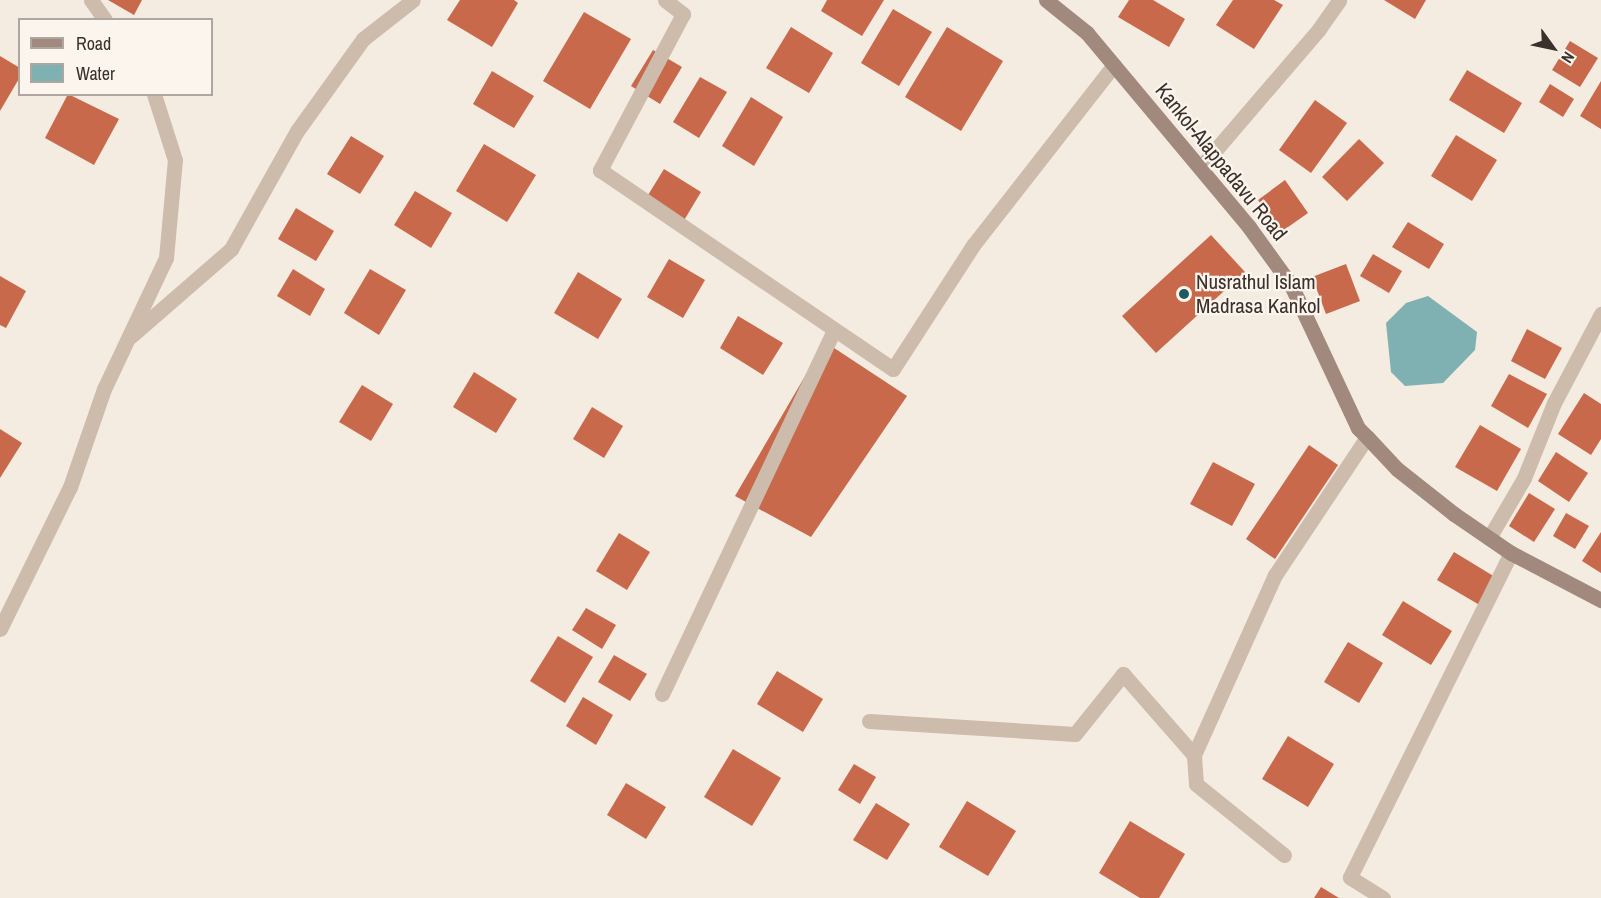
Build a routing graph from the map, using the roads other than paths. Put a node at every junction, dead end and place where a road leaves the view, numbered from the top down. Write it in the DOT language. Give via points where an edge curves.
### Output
graph roads {
  1 [pos="91,0"];
  2 [pos="413,0"];
  3 [pos="665,0"];
  4 [pos="1046,0"];
  5 [pos="1339,0"];
  6 [pos="104,18"];
  7 [pos="1114,65"];
  8 [pos="155,96"];
  9 [pos="1200,168"];
  10 [pos="1601,314"];
  11 [pos="834,330"];
  12 [pos="127,340"];
  13 [pos="1367,437"];
  14 [pos="1489,538"];
  15 [pos="1511,553"];
  16 [pos="1601,600"];
  17 [pos="0,629"];
  18 [pos="662,694"];
  19 [pos="869,721"];
  20 [pos="1194,756"];
  21 [pos="1284,855"];
  22 [pos="1383,898"];
  1 -- 6 [label="street"];
  2 -- 12 [label="street" via="363,39 303,122 231,249"];
  3 -- 11 [label="street" via="683,14 600,170"];
  4 -- 7 [label="main road, Kankol-Alappadavu Road" via="1087,33"];
  5 -- 9 [label="street" via="1319,29"];
  7 -- 9 [label="main road, Kankol-Alappadavu Road"];
  7 -- 11 [label="street" via="974,244 893,369"];
  8 -- 12 [label="street" via="175,160 166,258"];
  9 -- 13 [label="main road, Kankol-Alappadavu Road" via="1291,285 1358,428"];
  10 -- 14 [label="street" via="1554,403 1524,478"];
  11 -- 18 [label="street"];
  12 -- 17 [label="street" via="104,389 70,487"];
  13 -- 14 [label="main road, Kankol-Alappadavu Road" via="1397,469"];
  13 -- 20 [label="street" via="1275,575"];
  14 -- 15 [label="main road, Kankol-Alappadavu Road"];
  15 -- 16 [label="main road, Kankol-Alappadavu Road"];
  15 -- 22 [label="street" via="1350,877"];
  19 -- 20 [label="street" via="1075,734 1123,674"];
  20 -- 21 [label="street" via="1196,784"];
}
